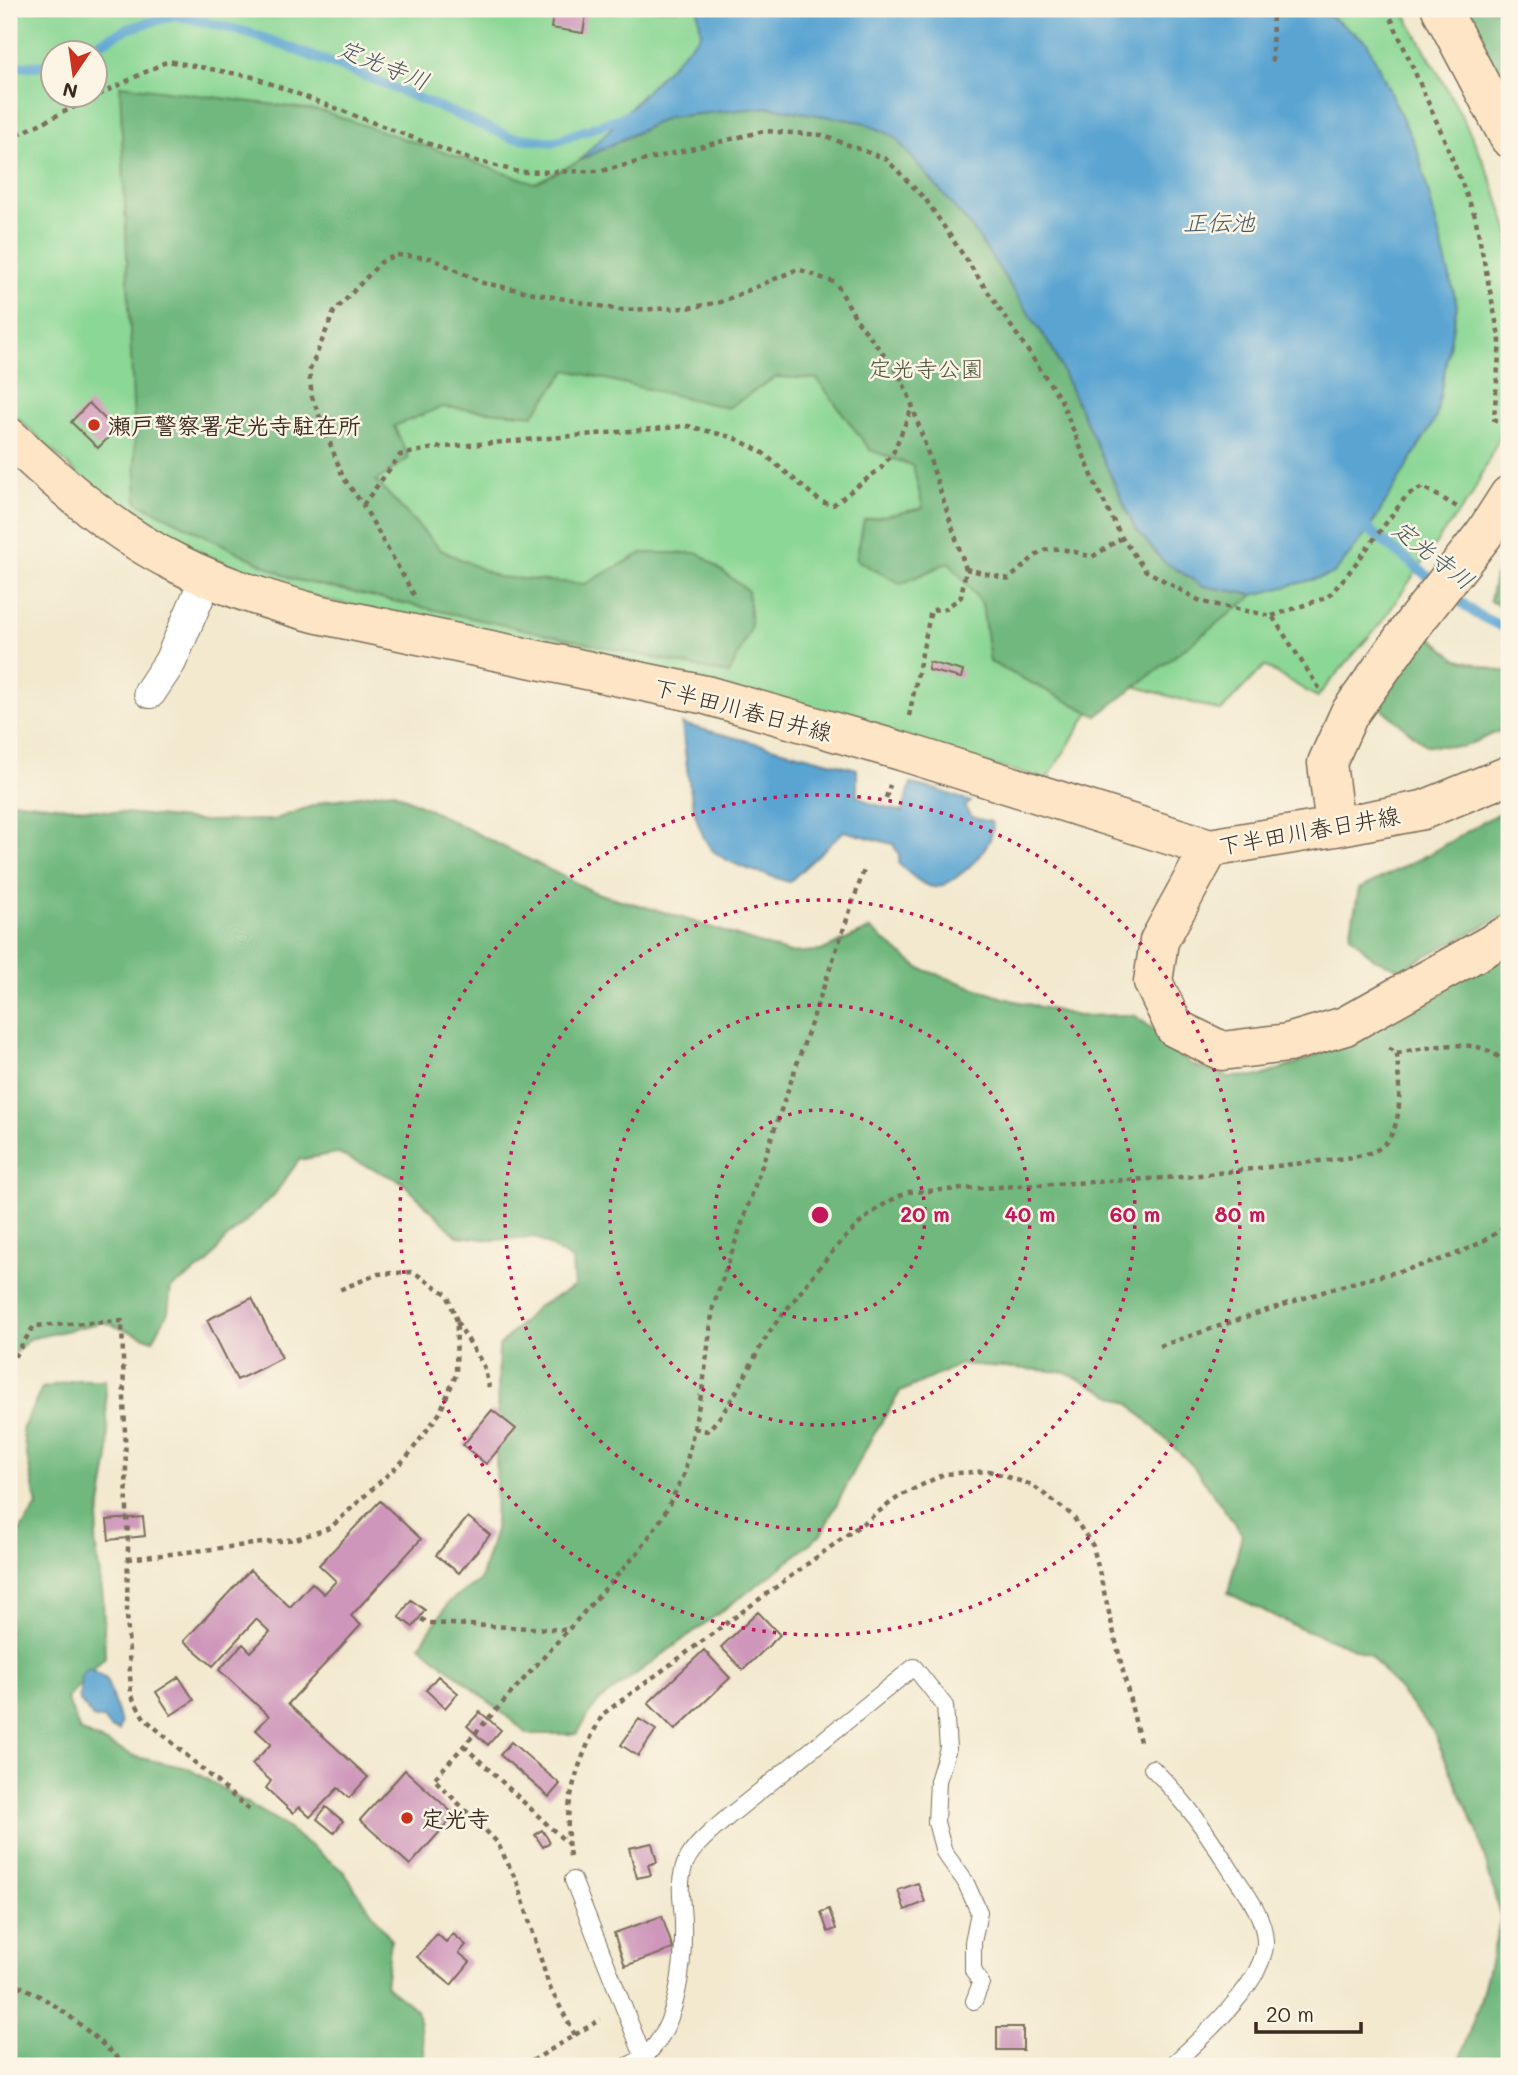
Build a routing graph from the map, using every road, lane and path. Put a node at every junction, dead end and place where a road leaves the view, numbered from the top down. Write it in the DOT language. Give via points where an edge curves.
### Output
graph roads {
  1 [pos="1273,9"];
  2 [pos="1387,9"];
  3 [pos="1441,9"];
  4 [pos="1272,62"];
  5 [pos="1509,138"];
  6 [pos="9,139"];
  7 [pos="913,405"];
  8 [pos="1509,427"];
  9 [pos="10,440"];
  10 [pos="1509,495"];
  11 [pos="363,505"];
  12 [pos="1470,514"];
  13 [pos="1122,538"];
  14 [pos="966,569"];
  15 [pos="207,576"];
  16 [pos="1272,616"];
  17 [pos="423,636"];
  18 [pos="150,692"];
  19 [pos="1327,701"];
  20 [pos="906,728"];
  21 [pos="1509,775"];
  22 [pos="1335,827"];
  23 [pos="1210,848"];
  24 [pos="864,870"];
  25 [pos="1509,934"];
  26 [pos="1356,1020"];
  27 [pos="1397,1053"];
  28 [pos="1509,1079"];
  29 [pos="1509,1223"];
  30 [pos="339,1290"];
  31 [pos="457,1321"];
  32 [pos="1160,1346"];
  33 [pos="9,1365"];
  34 [pos="489,1387"];
  35 [pos="694,1428"];
  36 [pos="128,1559"];
  37 [pos="421,1619"];
  38 [pos="568,1630"];
  39 [pos="464,1746"];
  40 [pos="1152,1768"];
  41 [pos="249,1810"];
  42 [pos="567,1843"];
  43 [pos="573,1880"];
  44 [pos="9,1982"];
  45 [pos="974,2001"];
  46 [pos="623,2006"];
  47 [pos="575,2035"];
  48 [pos="645,2062"];
  49 [pos="127,2066"];
  50 [pos="524,2066"];
  51 [pos="627,2066"];
  52 [pos="1171,2066"];
  1 -- 4 [label="path"];
  2 -- 8 [label="path" via="1475,216 1500,341 1494,419"];
  3 -- 5 [label="main road"];
  6 -- 13 [label="path" via="168,61 253,77 469,159 519,172 601,171 764,131 822,135 886,159 926,200 1061,400"];
  7 -- 11 [label="path" via="881,468 834,505 821,502 763,453 735,438 688,426 434,448 400,455"];
  7 -- 11 [label="path" via="900,376 857,320 836,282 798,269 721,302 620,310 483,283 430,258 396,255 381,262 334,312 309,372 312,397 343,477"];
  7 -- 14 [label="path"];
  9 -- 15 [label="main road, 下半田川春日井線" via="100,516 175,563"];
  10 -- 22 [label="main road" via="1349,714 1327,762"];
  11 -- 17 [label="path" via="425,615"];
  12 -- 16 [label="path" via="1423,487 1407,495 1328,597"];
  13 -- 14 [label="path" via="1092,557 1059,547 1043,550 1009,579"];
  13 -- 16 [label="path" via="1145,569 1202,602"];
  14 -- 20 [label="path" via="961,597 945,609 931,610"];
  15 -- 17 [label="main road, 下半田川春日井線" via="259,598"];
  15 -- 18 [label="street" via="170,662"];
  16 -- 19 [label="path"];
  17 -- 23 [label="main road, 下半田川春日井線" via="706,695"];
  21 -- 22 [label="main road, 下半田川春日井線" via="1423,810"];
  22 -- 23 [label="main road, 下半田川春日井線"];
  23 -- 26 [label="main road" via="1159,941 1153,982 1175,1028 1222,1051 1288,1043"];
  24 -- 35 [label="path" via="713,1307"];
  25 -- 26 [label="main road"];
  26 -- 27 [label="path" via="1364,1034"];
  27 -- 28 [label="path" via="1451,1043 1491,1052 1504,1064"];
  27 -- 35 [label="path" via="1397,1122 1376,1150 1354,1157 1183,1177 908,1192 891,1199 862,1222 815,1273 768,1334 720,1418 706,1431"];
  29 -- 32 [label="path" via="1491,1239 1463,1253 1343,1286"];
  30 -- 31 [label="path" via="378,1274 413,1272 447,1294"];
  31 -- 34 [label="path" via="484,1366"];
  31 -- 36 [label="path" via="456,1375 439,1414 407,1457 330,1528 296,1539"];
  33 -- 36 [label="path" via="34,1325 122,1321"];
  35 -- 38 [label="path" via="684,1475 662,1518 639,1551"];
  36 -- 41 [label="path" via="131,1695 144,1718"];
  37 -- 38 [label="path"];
  38 -- 39 [label="path"];
  39 -- 42 [label="path"];
  39 -- 47 [label="path" via="434,1779 496,1842 518,1884 549,1986"];
  40 -- 42 [label="path" via="1138,1738 1093,1546 1072,1515 1032,1485 989,1471 944,1474 900,1496 603,1714 585,1746 570,1795"];
  40 -- 52 [label="lane" via="1206,1830 1256,1909 1265,1941 1258,1968 1233,2005"];
  42 -- 43 [label="path"];
  43 -- 46 [label="lane"];
  44 -- 49 [label="path" via="32,1990"];
  45 -- 48 [label="lane" via="981,1983 973,1970 979,1912 965,1881 944,1852 936,1822 938,1781 948,1748 945,1706 914,1667 728,1817 683,1867 679,1893 683,1947 677,1994 668,2023"];
  46 -- 47 [label="path"];
  46 -- 48 [label="lane"];
  47 -- 50 [label="path"];
  48 -- 51 [label="lane"];
}
